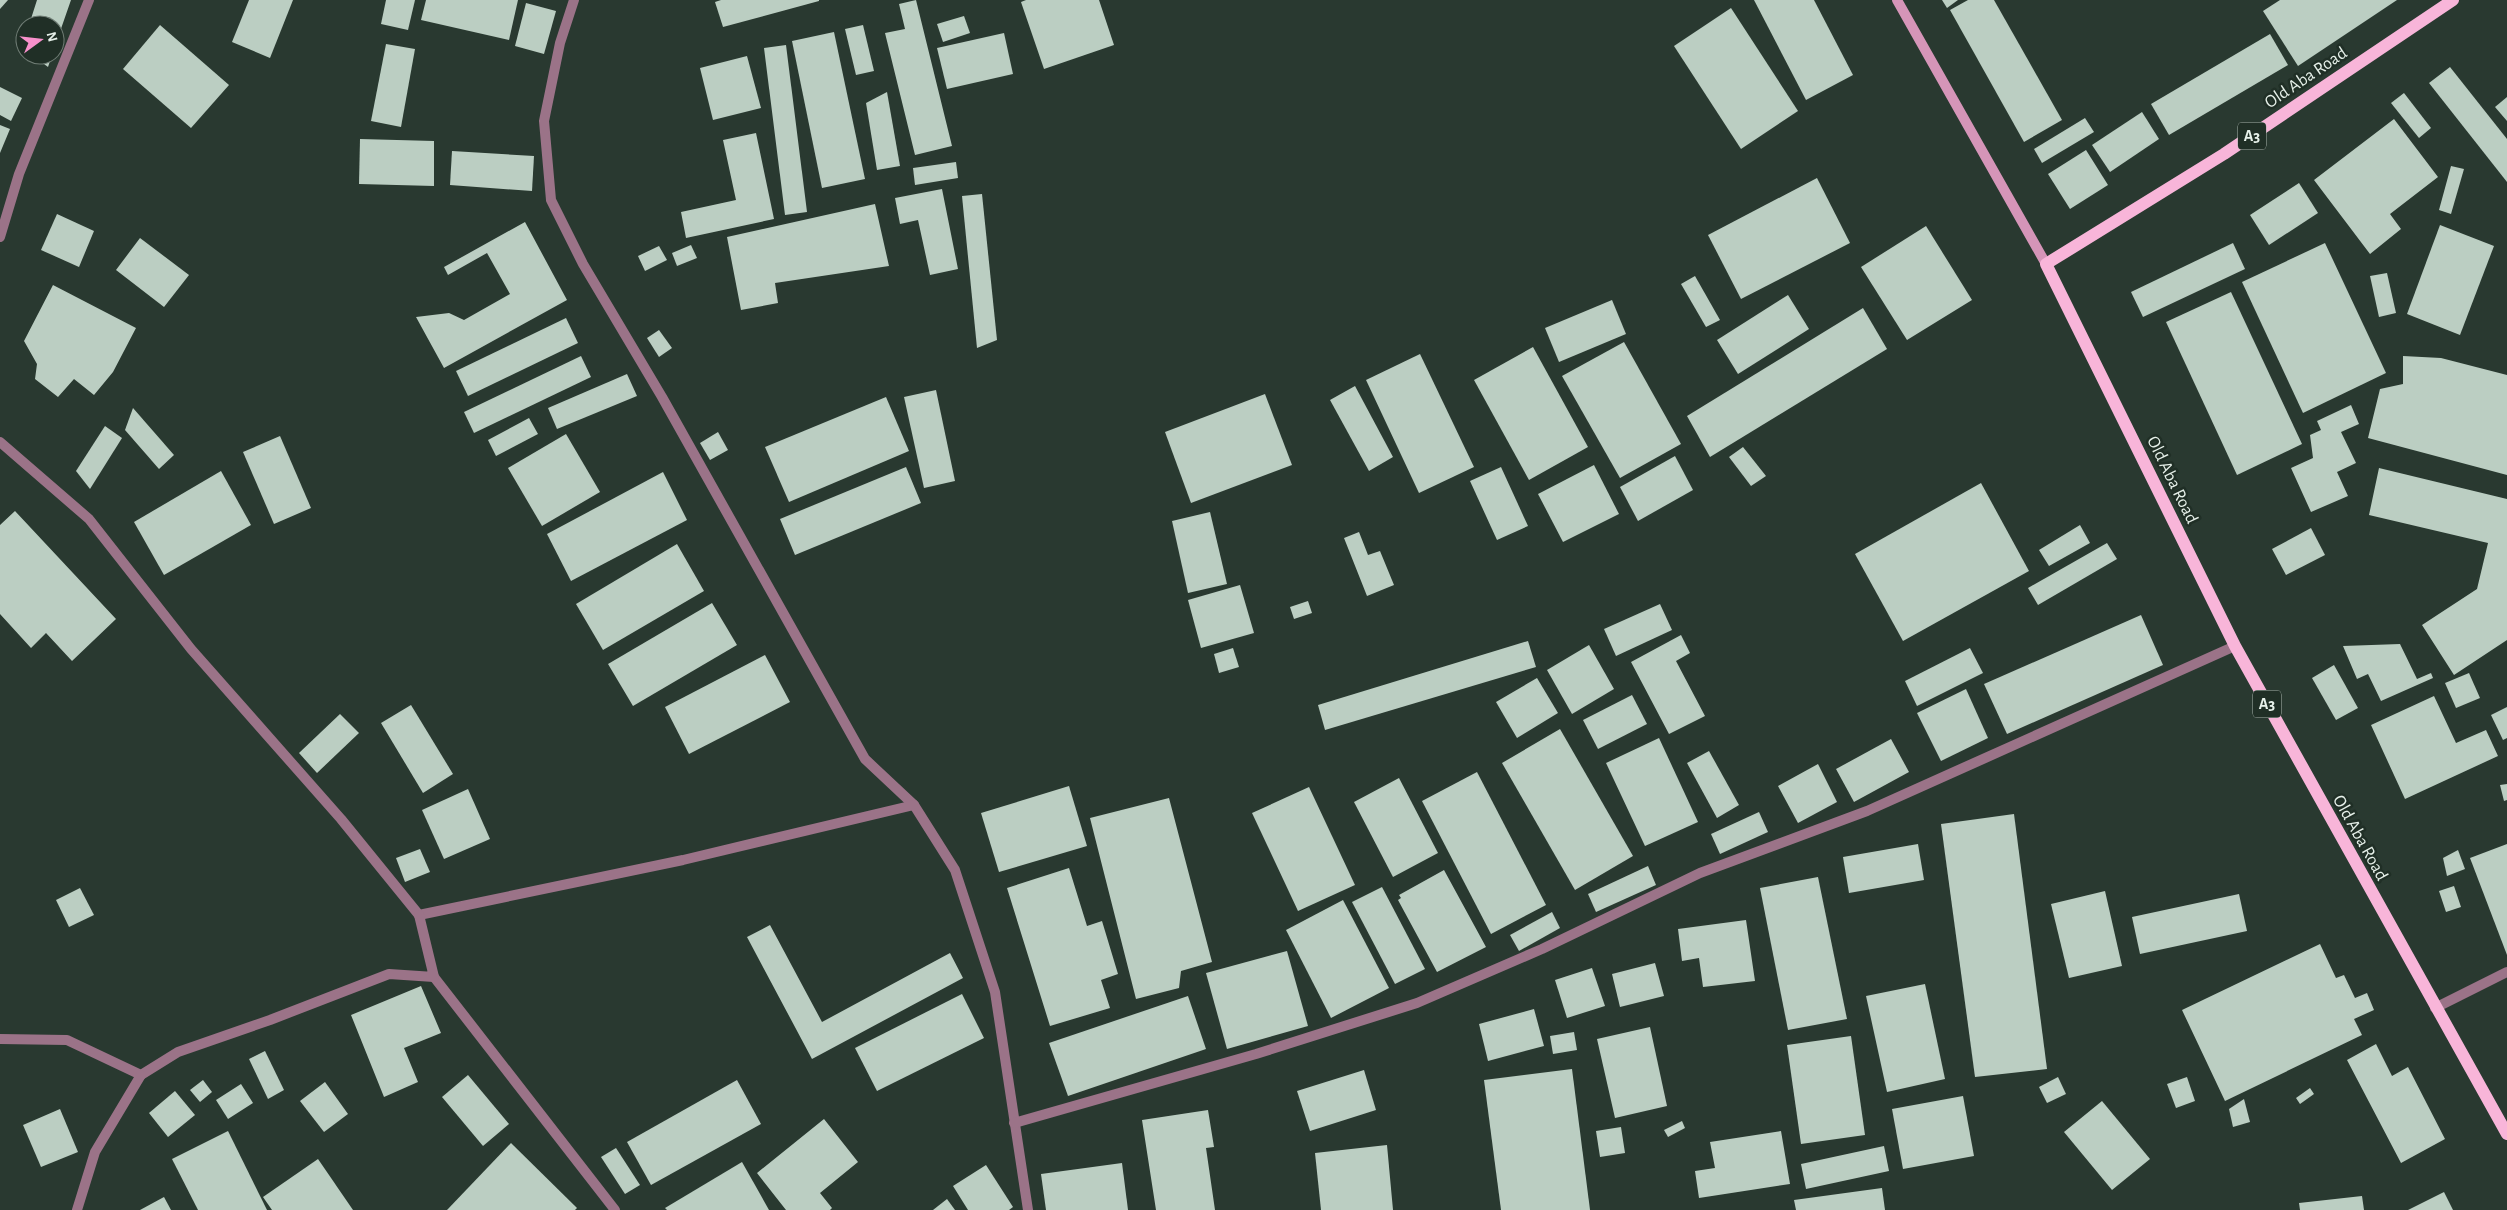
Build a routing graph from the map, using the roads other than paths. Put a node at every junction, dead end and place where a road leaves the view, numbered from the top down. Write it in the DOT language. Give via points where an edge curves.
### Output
graph roads {
  1 [pos="89,0"];
  2 [pos="574,0"];
  3 [pos="1897,0"];
  4 [pos="2454,0"];
  5 [pos="0,237"];
  6 [pos="2046,264"];
  7 [pos="0,442"];
  8 [pos="2235,646"];
  9 [pos="914,806"];
  10 [pos="418,915"];
  11 [pos="2507,972"];
  12 [pos="434,977"];
  13 [pos="2435,1008"];
  14 [pos="0,1040"];
  15 [pos="141,1075"];
  16 [pos="1014,1123"];
  17 [pos="2507,1134"];
  18 [pos="77,1210"];
  19 [pos="615,1210"];
  20 [pos="1028,1210"];
  1 -- 5 [label="street" via="19,174"];
  2 -- 9 [label="street" via="560,43 544,121 551,200 583,264 662,397 865,759"];
  3 -- 6 [label="street"];
  4 -- 6 [label="main road, Old Aba Road / A3" via="2224,154"];
  6 -- 8 [label="main road, Old Aba Road / A3"];
  7 -- 10 [label="street" via="89,519 191,649 341,819"];
  8 -- 13 [label="main road, Old Aba Road / A3"];
  8 -- 16 [label="street" via="1867,812 1700,873 1542,949 1417,1003 1256,1054"];
  9 -- 10 [label="street" via="682,860"];
  9 -- 16 [label="street" via="955,870 995,992"];
  10 -- 12 [label="street"];
  11 -- 13 [label="street"];
  12 -- 15 [label="street" via="389,974 178,1052"];
  12 -- 19 [label="street"];
  13 -- 17 [label="main road, Old Aba Road / A3"];
  14 -- 15 [label="street" via="67,1040"];
  15 -- 18 [label="street" via="95,1152"];
  16 -- 20 [label="street"];
}
